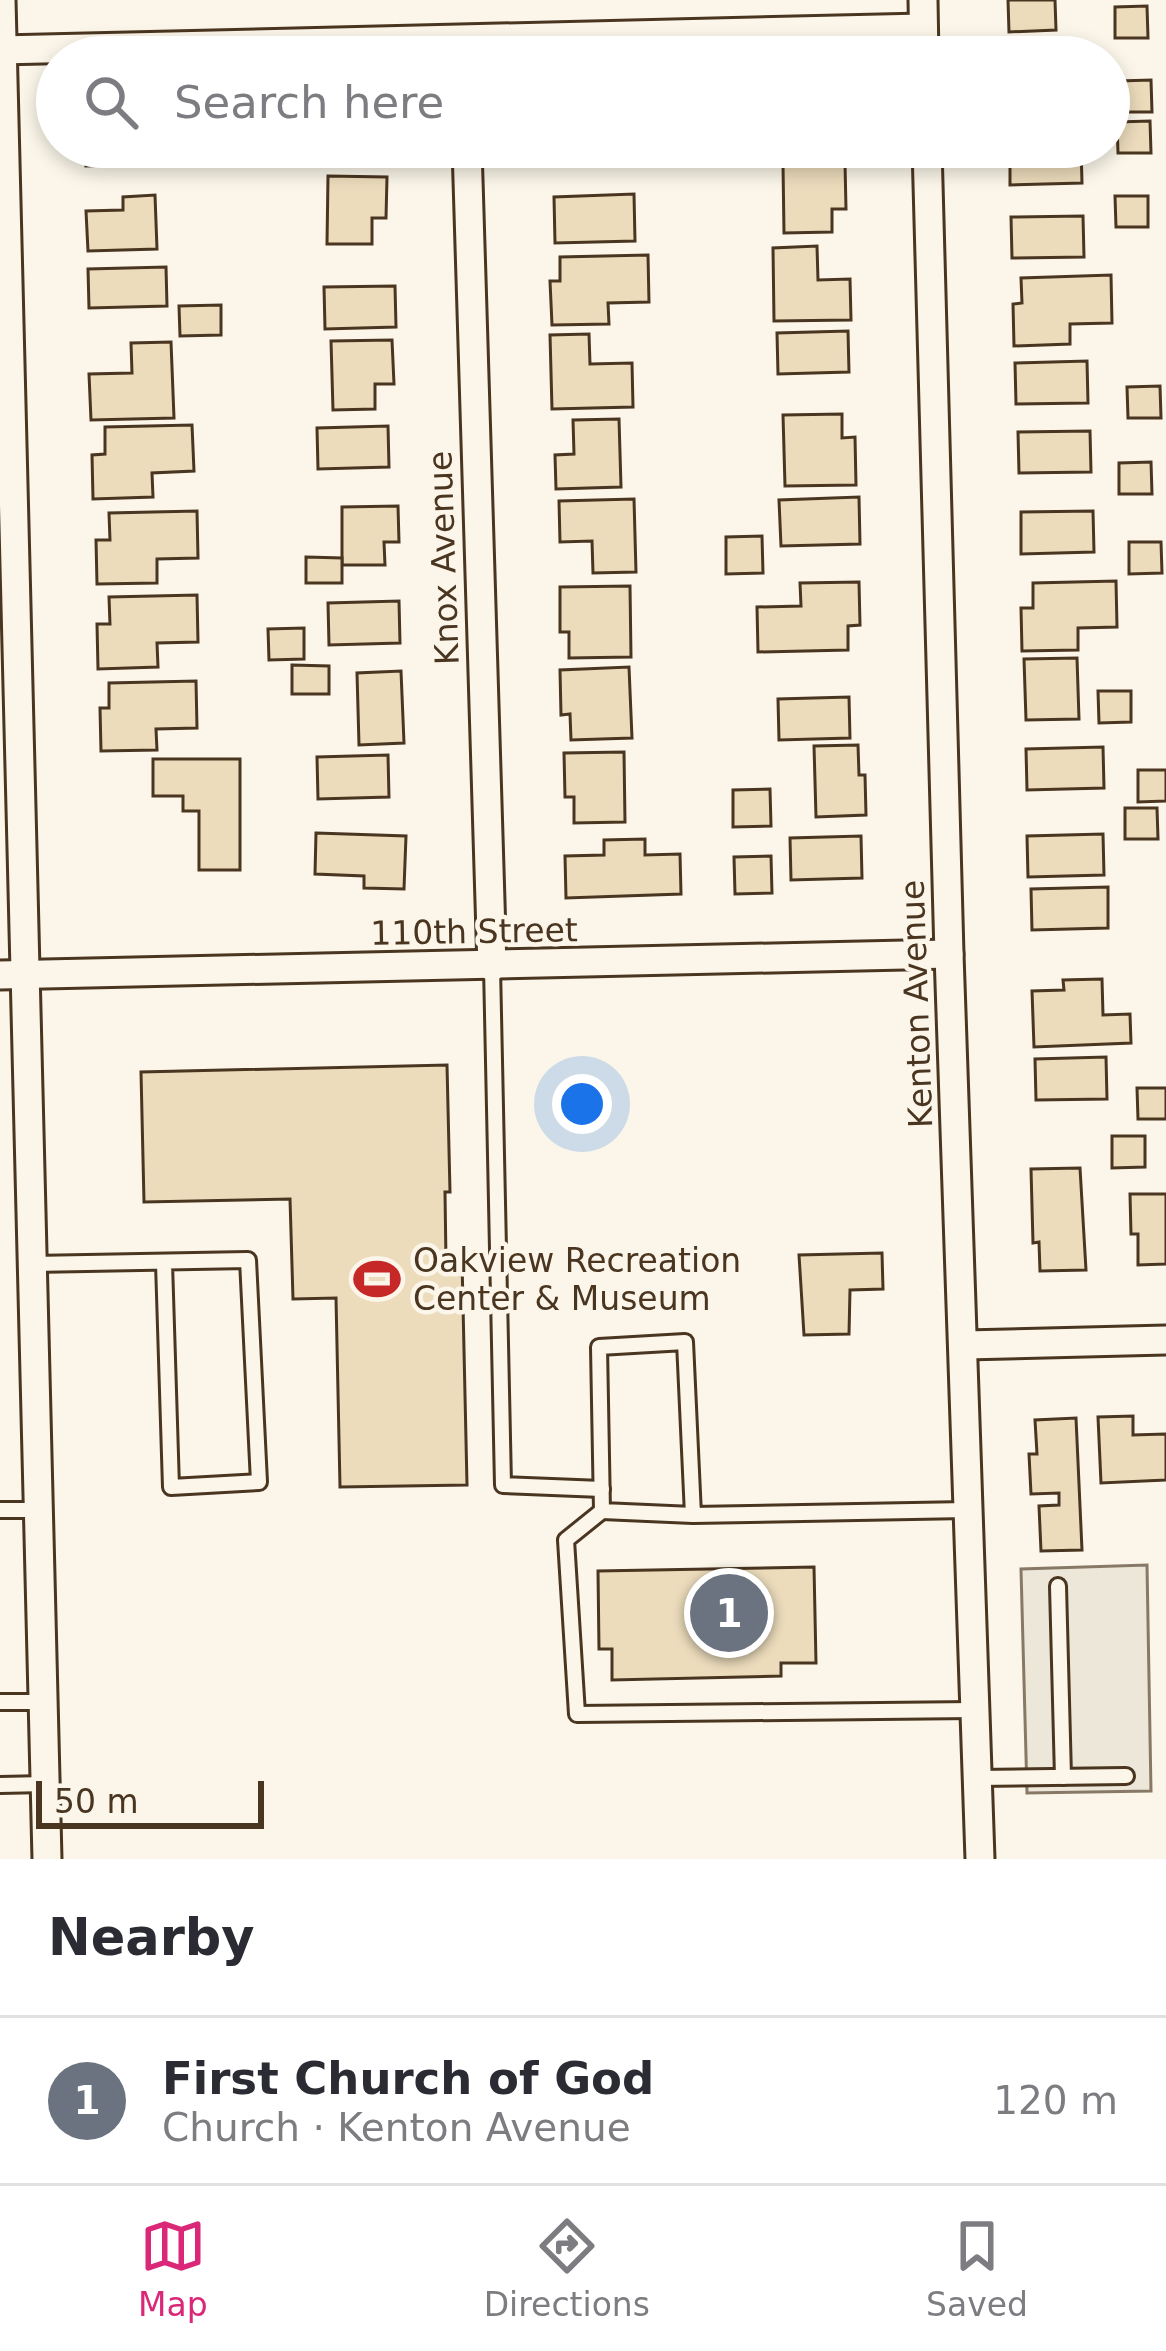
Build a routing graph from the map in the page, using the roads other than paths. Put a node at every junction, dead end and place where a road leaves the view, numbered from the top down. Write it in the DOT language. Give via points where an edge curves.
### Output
graph roads {
  1 [pos="1,0"];
  2 [pos="923,14"];
  3 [pos="626,36"];
  4 [pos="1,50"];
  5 [pos="36,50"];
  6 [pos="468,168"];
  7 [pos="928,168"];
  8 [pos="4,266"];
  9 [pos="6,438"];
  10 [pos="8,600"];
  11 [pos="10,799"];
  12 [pos="949,954"];
  13 [pos="492,967"];
  14 [pos="13,975"];
  15 [pos="164,1263"];
  16 [pos="32,1264"];
  17 [pos="1166,1340"];
  18 [pos="965,1346"];
  19 [pos="602,1489"];
  20 [pos="0,1510"];
  21 [pos="39,1510"];
  22 [pos="967,1510"];
  23 [pos="602,1511"];
  24 [pos="693,1515"];
  25 [pos="1058,1586"];
  26 [pos="0,1702"];
  27 [pos="43,1702"];
  28 [pos="974,1710"];
  29 [pos="1126,1775"];
  30 [pos="1063,1777"];
  31 [pos="976,1778"];
  32 [pos="45,1784"];
  33 [pos="0,1785"];
  34 [pos="47,1859"];
  35 [pos="980,1859"];
  1 -- 4 [label="street"];
  2 -- 3 [label="street"];
  4 -- 5 [label="street"];
  4 -- 8 [label="street"];
  6 -- 13 [label="street, Knox Avenue"];
  7 -- 12 [label="street, Kenton Avenue"];
  8 -- 9 [label="street"];
  9 -- 10 [label="street"];
  10 -- 11 [label="street"];
  11 -- 14 [label="street"];
  12 -- 13 [label="street, 110th Street"];
  12 -- 18 [label="street, Kenton Avenue"];
  13 -- 14 [label="street, 110th Street"];
  13 -- 19 [label="lane" via="502,1485"];
  14 -- 16 [label="street"];
  15 -- 15 [label="lane" via="171,1487 259,1482 248,1260"];
  15 -- 16 [label="lane"];
  16 -- 21 [label="street"];
  17 -- 18 [label="street"];
  18 -- 22 [label="street, Kenton Avenue"];
  19 -- 23 [label="lane"];
  19 -- 24 [label="lane" via="599,1347 685,1342"];
  20 -- 21 [label="lane"];
  21 -- 27 [label="street"];
  22 -- 24 [label="lane"];
  22 -- 28 [label="street, Kenton Avenue"];
  23 -- 24 [label="lane"];
  23 -- 28 [label="lane" via="566,1540 577,1714"];
  25 -- 30 [label="lane"];
  26 -- 27 [label="lane"];
  27 -- 32 [label="street"];
  28 -- 31 [label="street, Kenton Avenue"];
  29 -- 30 [label="lane"];
  30 -- 31 [label="lane"];
  31 -- 35 [label="street, Kenton Avenue"];
  32 -- 33 [label="lane"];
  32 -- 34 [label="street"];
}
